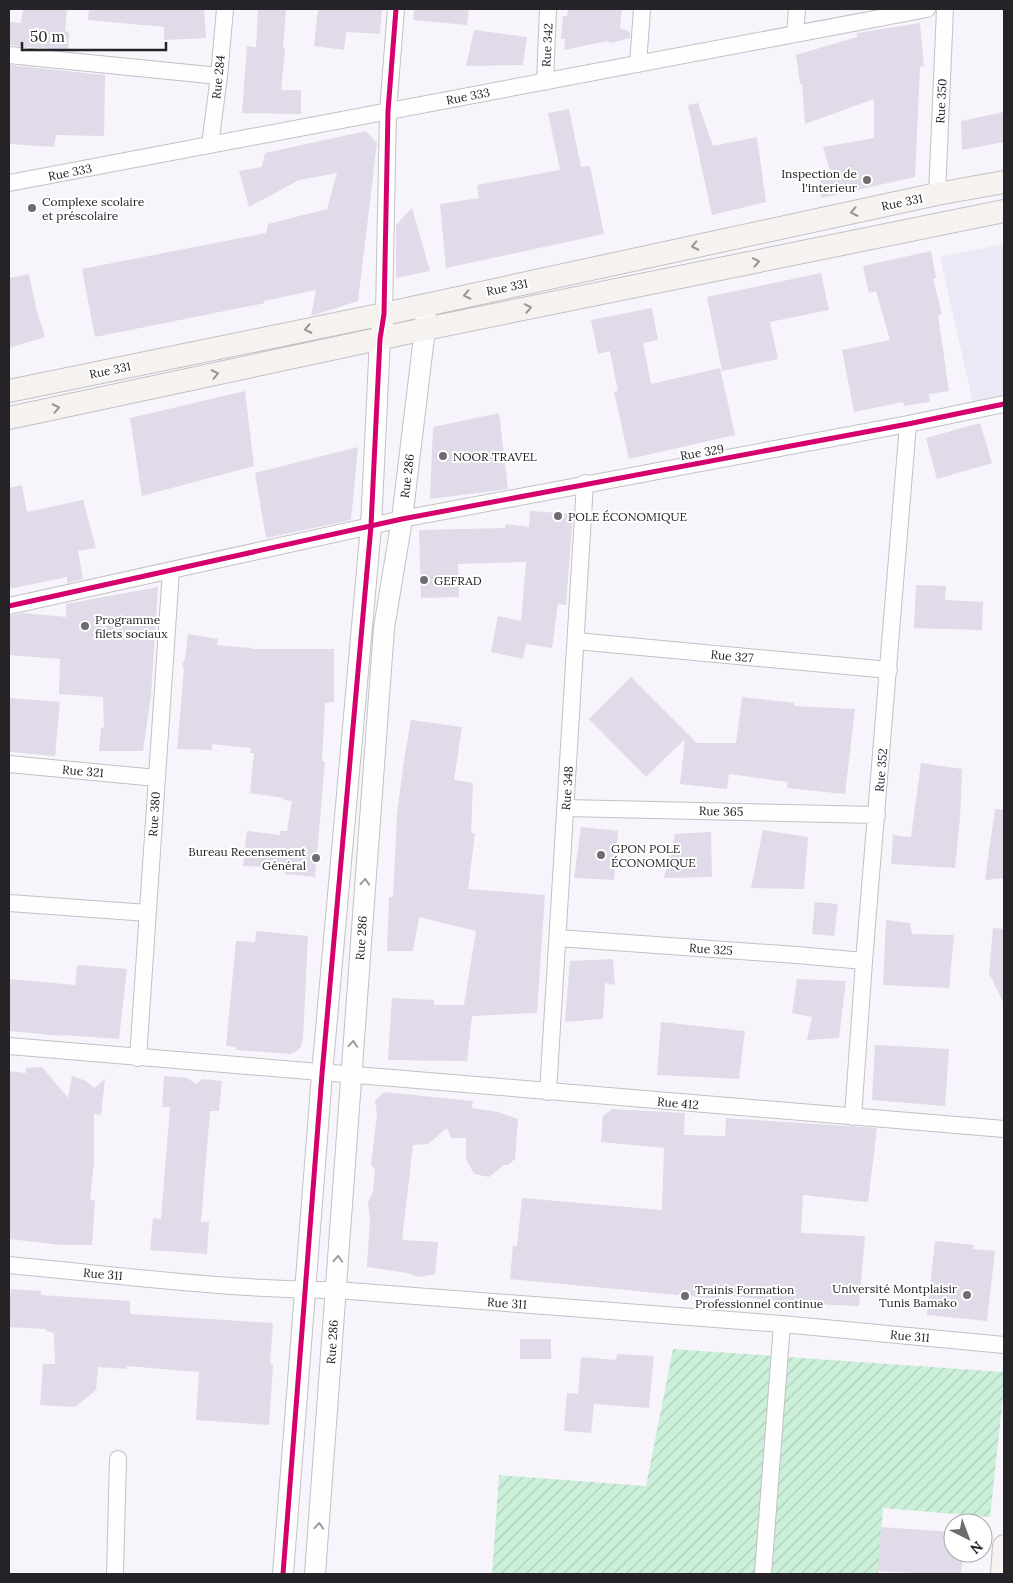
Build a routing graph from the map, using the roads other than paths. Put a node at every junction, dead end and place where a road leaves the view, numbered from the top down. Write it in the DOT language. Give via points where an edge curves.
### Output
graph roads {
  1 [pos="225,9"];
  2 [pos="396,9"];
  3 [pos="548,9"];
  4 [pos="642,9"];
  5 [pos="797,9"];
  6 [pos="927,9"];
  7 [pos="945,9"];
  8 [pos="795,34"];
  9 [pos="9,55"];
  10 [pos="638,64"];
  11 [pos="219,76"];
  12 [pos="545,82"];
  13 [pos="388,111"];
  14 [pos="210,145"];
  15 [pos="1004,182"];
  16 [pos="9,183"];
  17 [pos="937,194"];
  18 [pos="1004,211"];
  19 [pos="426,304"];
  20 [pos="384,314"];
  21 [pos="425,329"];
  22 [pos="380,340"];
  23 [pos="9,391"];
  24 [pos="1004,404"];
  25 [pos="9,418"];
  26 [pos="908,424"];
  27 [pos="585,484"];
  28 [pos="402,519"];
  29 [pos="371,526"];
  30 [pos="171,570"];
  31 [pos="9,606"];
  32 [pos="576,641"];
  33 [pos="889,670"];
  34 [pos="9,764"];
  35 [pos="157,778"];
  36 [pos="565,808"];
  37 [pos="877,815"];
  38 [pos="9,902"];
  39 [pos="148,913"];
  40 [pos="558,938"];
  41 [pos="864,961"];
  42 [pos="9,1046"];
  43 [pos="138,1058"];
  44 [pos="322,1074"];
  45 [pos="351,1076"];
  46 [pos="548,1092"];
  47 [pos="853,1117"];
  48 [pos="1004,1129"];
  49 [pos="9,1265"];
  50 [pos="305,1290"];
  51 [pos="336,1290"];
  52 [pos="782,1324"];
  53 [pos="1004,1345"];
  54 [pos="118,1459"];
  55 [pos="1004,1546"];
  56 [pos="115,1574"];
  57 [pos="283,1574"];
  58 [pos="315,1574"];
  59 [pos="763,1574"];
  60 [pos="1002,1574"];
  1 -- 11 [label="street, Rue 284"];
  2 -- 13 [label="street"];
  3 -- 12 [label="street, Rue 342"];
  4 -- 10 [label="street"];
  5 -- 8 [label="street"];
  6 -- 8 [label="street, Rue 333"];
  7 -- 17 [label="street, Rue 350"];
  8 -- 10 [label="street, Rue 333"];
  9 -- 11 [label="street"];
  10 -- 12 [label="street, Rue 333"];
  11 -- 14 [label="street, Rue 284"];
  12 -- 13 [label="street, Rue 333"];
  13 -- 14 [label="street, Rue 333"];
  13 -- 20 [label="street"];
  14 -- 16 [label="street, Rue 333"];
  15 -- 17 [label="main road, Rue 331"];
  17 -- 19 [label="main road, Rue 331, one-way"];
  21 -- 18 [label="main road, Rue 331, one-way"];
  19 -- 20 [label="main road, Rue 331"];
  19 -- 21 [label="street, Rue 286"];
  20 -- 22 [label="street"];
  20 -- 23 [label="main road, Rue 331, one-way"];
  21 -- 22 [label="main road, Rue 331"];
  21 -- 28 [label="street, Rue 286"];
  25 -- 22 [label="main road, Rue 331, one-way"];
  22 -- 29 [label="street"];
  24 -- 26 [label="street, Rue 329"];
  26 -- 27 [label="street, Rue 329"];
  26 -- 33 [label="street, Rue 352"];
  27 -- 28 [label="street, Rue 329"];
  27 -- 32 [label="street, Rue 348"];
  28 -- 29 [label="street, Rue 329"];
  45 -- 28 [label="street, Rue 286, one-way" via="384,628"];
  29 -- 30 [label="street, Rue 329"];
  29 -- 44 [label="street"];
  30 -- 31 [label="street, Rue 329"];
  30 -- 35 [label="street, Rue 380"];
  32 -- 33 [label="street, Rue 327"];
  32 -- 36 [label="street, Rue 348"];
  33 -- 37 [label="street, Rue 352"];
  34 -- 35 [label="street, Rue 321"];
  35 -- 39 [label="street, Rue 380"];
  36 -- 37 [label="street, Rue 365"];
  36 -- 40 [label="street, Rue 348"];
  37 -- 41 [label="street, Rue 352"];
  38 -- 39 [label="street"];
  39 -- 43 [label="street, Rue 380"];
  40 -- 41 [label="street, Rue 325"];
  40 -- 46 [label="street, Rue 348"];
  41 -- 47 [label="street, Rue 352"];
  42 -- 43 [label="street, Rue 412"];
  43 -- 44 [label="street, Rue 412"];
  44 -- 45 [label="street, Rue 412"];
  44 -- 50 [label="street"];
  45 -- 46 [label="street, Rue 412"];
  51 -- 45 [label="street, Rue 286, one-way"];
  46 -- 47 [label="street, Rue 412"];
  47 -- 48 [label="street, Rue 412"];
  49 -- 50 [label="street, Rue 311"];
  50 -- 51 [label="street, Rue 311"];
  50 -- 57 [label="street"];
  51 -- 52 [label="street, Rue 311"];
  58 -- 51 [label="street, Rue 286, one-way"];
  52 -- 53 [label="street, Rue 311"];
  52 -- 59 [label="street"];
  54 -- 56 [label="street"];
  55 -- 60 [label="main road"];
}
